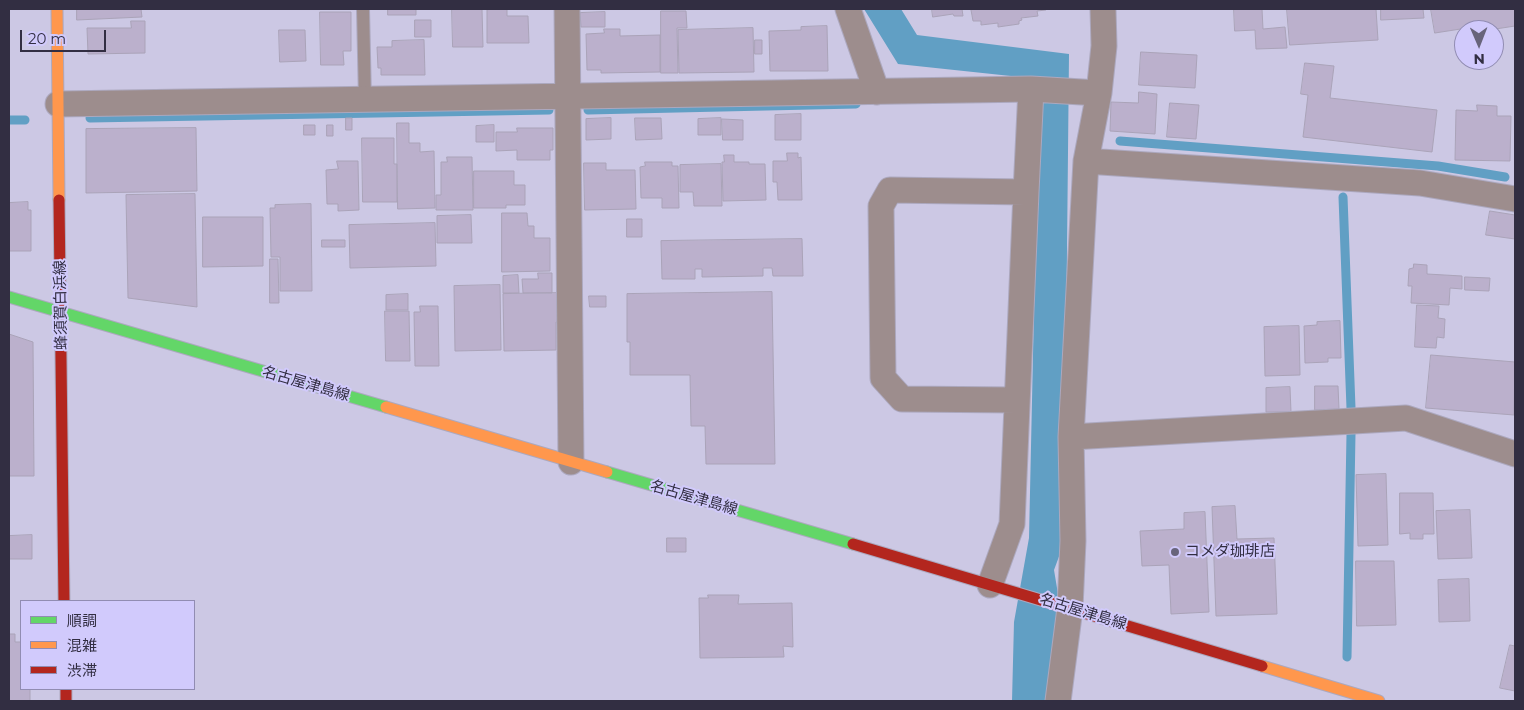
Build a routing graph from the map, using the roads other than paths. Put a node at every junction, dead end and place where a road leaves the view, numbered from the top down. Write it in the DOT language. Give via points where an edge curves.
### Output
graph roads {
  1 [pos="58,9"];
  2 [pos="363,9"];
  3 [pos="567,9"];
  4 [pos="848,9"];
  5 [pos="1103,9"];
  6 [pos="1034,90"];
  7 [pos="877,92"];
  8 [pos="1094,93"];
  9 [pos="568,97"];
  10 [pos="365,100"];
  11 [pos="58,104"];
  12 [pos="1086,161"];
  13 [pos="1026,192"];
  14 [pos="1515,199"];
  15 [pos="9,297"];
  16 [pos="61,313"];
  17 [pos="1017,400"];
  18 [pos="1072,437"];
  19 [pos="1515,454"];
  20 [pos="570,462"];
  21 [pos="996,587"];
  22 [pos="64,600"];
  23 [pos="1070,608"];
  24 [pos="1349,697"];
  25 [pos="1058,701"];
  26 [pos="1380,701"];
  1 -- 11 [label="main road, 蜂須賀白浜線"];
  2 -- 10 [label="lane"];
  3 -- 9 [label="street"];
  4 -- 7 [label="street"];
  5 -- 8 [label="street" via="1104,46"];
  6 -- 7 [label="street"];
  6 -- 8 [label="street"];
  6 -- 13 [label="street"];
  7 -- 9 [label="street"];
  8 -- 12 [label="street"];
  9 -- 10 [label="street"];
  9 -- 20 [label="street"];
  10 -- 11 [label="street"];
  11 -- 16 [label="main road, 蜂須賀白浜線"];
  12 -- 14 [label="street" via="1420,183"];
  12 -- 18 [label="street"];
  13 -- 17 [label="street"];
  13 -- 17 [label="street" via="890,190 881,206 883,378 902,400"];
  15 -- 16 [label="main road, 名古屋津島線"];
  16 -- 20 [label="main road, 名古屋津島線"];
  16 -- 22 [label="main road, 蜂須賀白浜線"];
  17 -- 21 [label="street" via="1012,524"];
  18 -- 19 [label="street" via="1406,418"];
  18 -- 23 [label="street"];
  20 -- 21 [label="main road, 名古屋津島線"];
  21 -- 23 [label="main road, 名古屋津島線"];
  23 -- 24 [label="main road, 名古屋津島線"];
  23 -- 25 [label="street"];
  24 -- 26 [label="main road, 名古屋津島線"];
}
